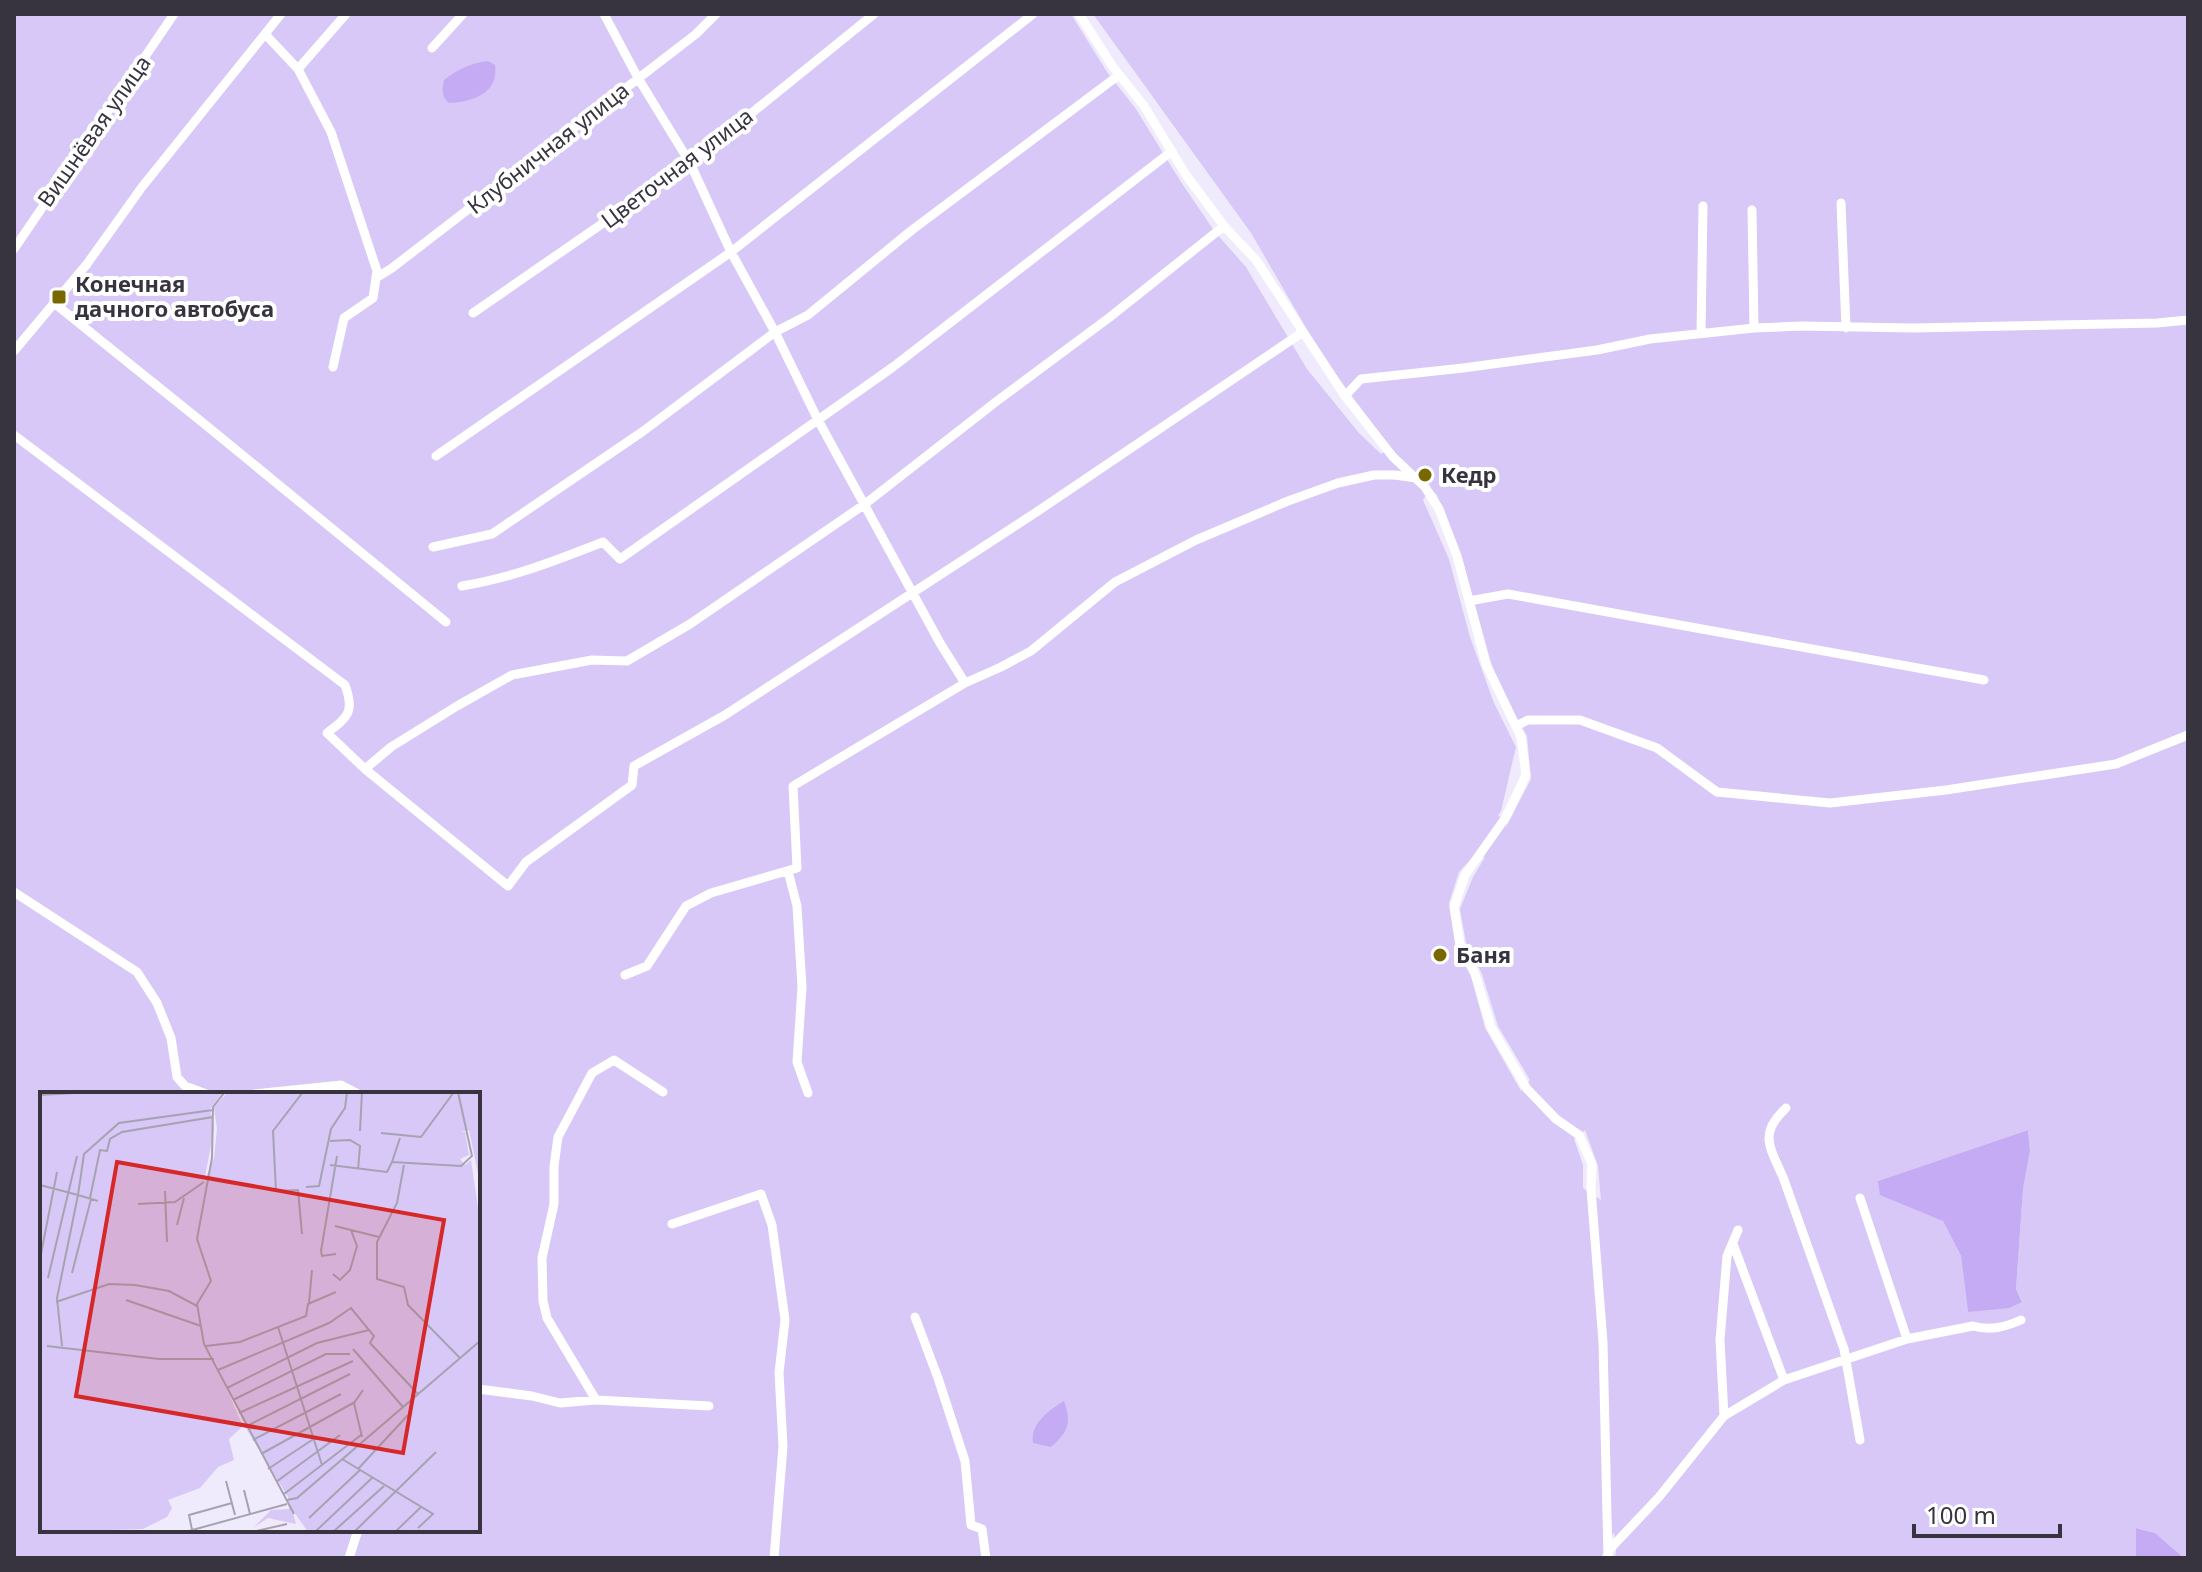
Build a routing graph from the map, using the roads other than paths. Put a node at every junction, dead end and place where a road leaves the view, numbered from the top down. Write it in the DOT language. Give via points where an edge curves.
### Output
graph roads {
  1 [pos="174,14"];
  2 [pos="281,14"];
  3 [pos="346,14"];
  4 [pos="463,14"];
  5 [pos="604,14"];
  6 [pos="716,14"];
  7 [pos="874,14"];
  8 [pos="1033,14"];
  9 [pos="1079,14"];
  10 [pos="265,34"];
  11 [pos="432,48"];
  12 [pos="298,69"];
  13 [pos="1119,75"];
  14 [pos="638,78"];
  15 [pos="1172,151"];
  16 [pos="690,163"];
  17 [pos="1841,203"];
  18 [pos="1703,206"];
  19 [pos="1752,210"];
  20 [pos="1224,226"];
  21 [pos="14,249"];
  22 [pos="731,252"];
  23 [pos="376,278"];
  24 [pos="54,303"];
  25 [pos="473,313"];
  26 [pos="2188,320"];
  27 [pos="1754,328"];
  28 [pos="1846,328"];
  29 [pos="775,332"];
  30 [pos="1303,332"];
  31 [pos="1701,333"];
  32 [pos="14,351"];
  33 [pos="333,367"];
  34 [pos="1345,396"];
  35 [pos="818,420"];
  36 [pos="14,435"];
  37 [pos="436,456"];
  38 [pos="1416,478"];
  39 [pos="865,504"];
  40 [pos="433,547"];
  41 [pos="462,586"];
  42 [pos="913,591"];
  43 [pos="1469,601"];
  44 [pos="446,622"];
  45 [pos="1984,680"];
  46 [pos="965,683"];
  47 [pos="1516,726"];
  48 [pos="2188,735"];
  49 [pos="365,769"];
  50 [pos="788,871"];
  51 [pos="14,892"];
  52 [pos="625,975"];
  53 [pos="201,1092"];
  54 [pos="273,1092"];
  55 [pos="354,1092"];
  56 [pos="663,1092"];
  57 [pos="808,1093"];
  58 [pos="1786,1108"];
  59 [pos="1860,1198"];
  60 [pos="672,1224"];
  61 [pos="1738,1230"];
  62 [pos="1733,1244"];
  63 [pos="915,1317"];
  64 [pos="2021,1320"];
  65 [pos="1907,1339"];
  66 [pos="1846,1361"];
  67 [pos="1784,1380"];
  68 [pos="480,1389"];
  69 [pos="596,1400"];
  70 [pos="709,1406"];
  71 [pos="1724,1416"];
  72 [pos="1860,1440"];
  73 [pos="357,1532"];
  74 [pos="1608,1554"];
  75 [pos="349,1558"];
  76 [pos="774,1558"];
  77 [pos="986,1558"];
  1 -- 21 [label="street, Вишнёвая улица"];
  2 -- 10 [label="street"];
  3 -- 12 [label="street"];
  4 -- 11 [label="street"];
  5 -- 14 [label="street"];
  6 -- 14 [label="street, Клубничная улица"];
  7 -- 16 [label="street, Цветочная улица"];
  8 -- 22 [label="street"];
  9 -- 13 [label="street"];
  10 -- 12 [label="street"];
  10 -- 24 [label="street"];
  12 -- 23 [label="street" via="331,132"];
  13 -- 15 [label="street"];
  13 -- 29 [label="street" via="808,315"];
  14 -- 16 [label="street"];
  14 -- 23 [label="street, Клубничная улица"];
  15 -- 20 [label="street"];
  15 -- 35 [label="street"];
  16 -- 22 [label="street"];
  16 -- 25 [label="street, Цветочная улица"];
  17 -- 28 [label="street"];
  18 -- 31 [label="street"];
  19 -- 27 [label="street"];
  20 -- 30 [label="street" via="1256,260"];
  20 -- 39 [label="street"];
  22 -- 29 [label="street"];
  22 -- 37 [label="street"];
  23 -- 33 [label="street" via="373,298 344,318"];
  24 -- 32 [label="street"];
  24 -- 44 [label="street"];
  26 -- 28 [label="street"];
  27 -- 28 [label="street"];
  27 -- 31 [label="street"];
  29 -- 35 [label="street"];
  29 -- 40 [label="street" via="642,432 492,534"];
  30 -- 34 [label="street"];
  30 -- 42 [label="street"];
  31 -- 34 [label="street" via="1361,379"];
  34 -- 38 [label="street"];
  35 -- 39 [label="street"];
  35 -- 41 [label="street" via="620,559 603,542 524,573"];
  36 -- 49 [label="street" via="345,685 351,701 347,717 327,733"];
  38 -- 43 [label="street" via="1439,509"];
  38 -- 46 [label="street" via="1374,475 1338,483 1232,523 1115,582 1031,651"];
  39 -- 42 [label="street"];
  39 -- 49 [label="street" via="627,661 592,660 512,675 391,747"];
  42 -- 46 [label="street"];
  42 -- 49 [label="street" via="725,715 634,766 632,785 526,862 508,886"];
  43 -- 45 [label="street" via="1508,594"];
  43 -- 47 [label="street" via="1486,664"];
  46 -- 50 [label="street" via="793,786 797,868"];
  47 -- 48 [label="street" via="1528,720 1580,720 1657,748 1717,792 1830,803 2116,764"];
  47 -- 74 [label="street" via="1526,775 1506,817 1465,875 1454,907 1460,944 1491,1027 1527,1089 1579,1135 1592,1164"];
  50 -- 52 [label="street" via="711,893 686,906 647,966"];
  50 -- 57 [label="street" via="797,906 802,987 797,1062"];
  51 -- 53 [label="street" via="137,972 171,1038 177,1077"];
  54 -- 55 [label="street" via="341,1085"];
  56 -- 69 [label="street" via="614,1060 592,1073 558,1137 554,1204 542,1258 543,1301 547,1318"];
  58 -- 66 [label="street" via="1768,1134"];
  59 -- 65 [label="street"];
  60 -- 76 [label="street" via="761,1194 772,1225 785,1320"];
  61 -- 62 [label="street"];
  62 -- 67 [label="street"];
  62 -- 71 [label="street" via="1727,1256 1720,1340"];
  63 -- 77 [label="street" via="965,1461 971,1525 982,1529"];
  64 -- 65 [label="street" via="2005,1327 1973,1326"];
  65 -- 66 [label="street"];
  66 -- 67 [label="street"];
  66 -- 72 [label="street"];
  67 -- 71 [label="street"];
  68 -- 69 [label="street" via="560,1403"];
  69 -- 70 [label="street"];
  71 -- 74 [label="street"];
  73 -- 75 [label="street"];
}
